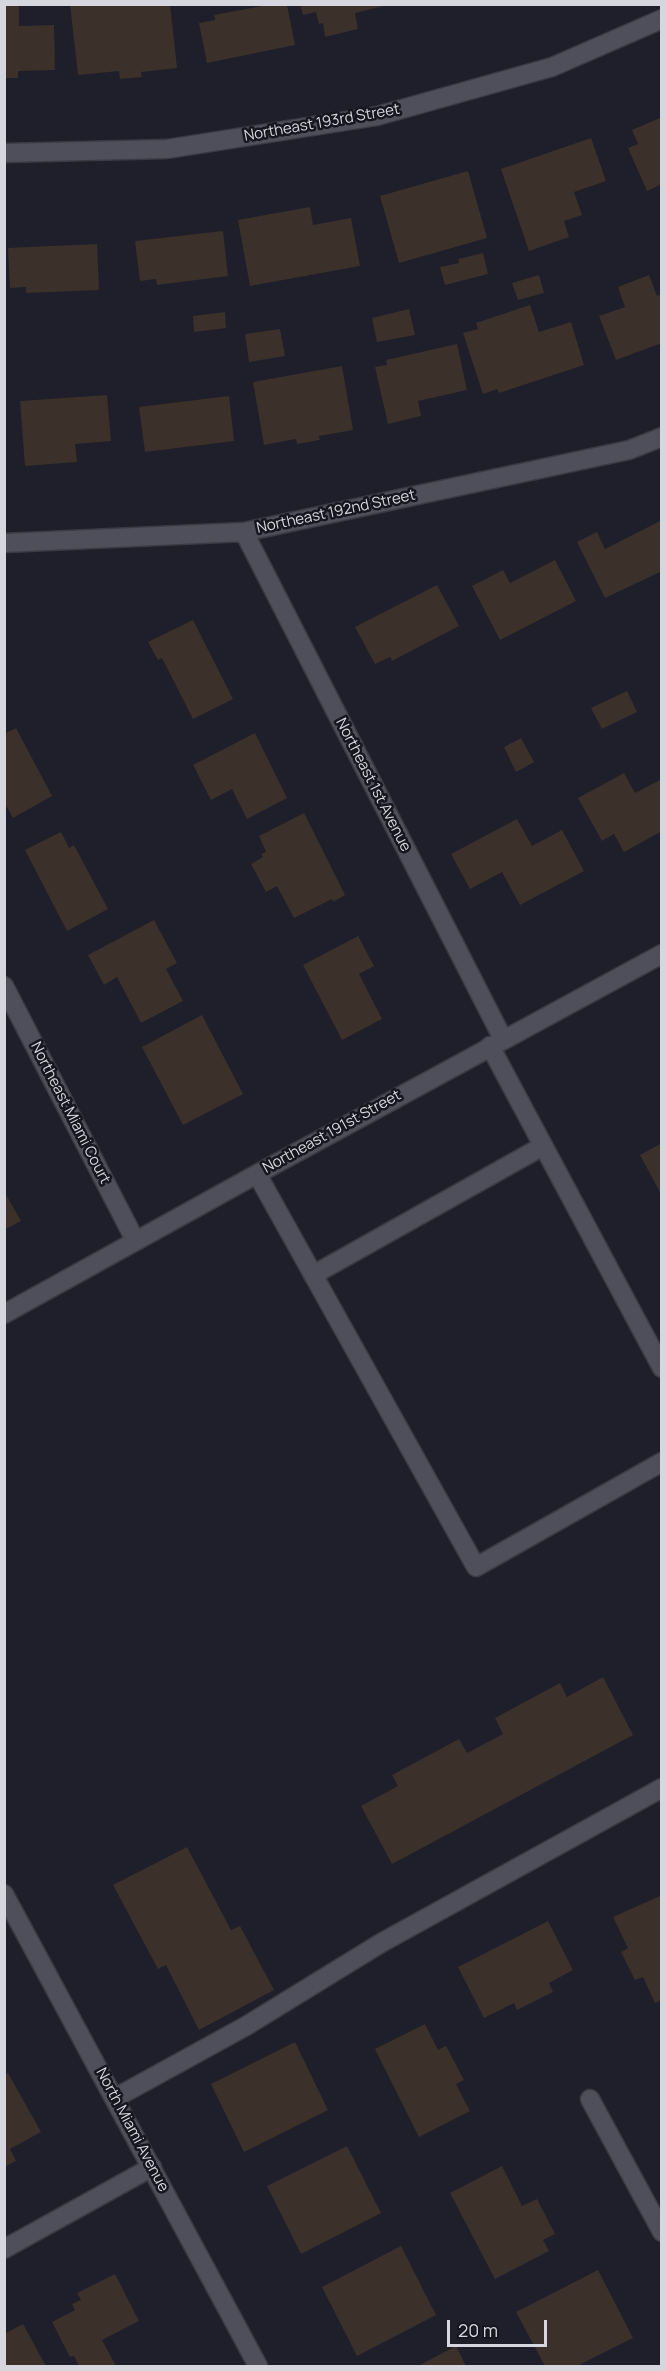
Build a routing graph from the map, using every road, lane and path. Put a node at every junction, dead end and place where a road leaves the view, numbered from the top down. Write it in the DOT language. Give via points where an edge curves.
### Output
graph roads {
  1 [pos="662,19"];
  2 [pos="4,153"];
  3 [pos="662,437"];
  4 [pos="244,531"];
  5 [pos="4,543"];
  6 [pos="662,954"];
  7 [pos="4,986"];
  8 [pos="496,1043"];
  9 [pos="543,1146"];
  10 [pos="257,1174"];
  11 [pos="135,1240"];
  12 [pos="313,1275"];
  13 [pos="4,1314"];
  14 [pos="662,1368"];
  15 [pos="662,1462"];
  16 [pos="662,1788"];
  17 [pos="4,1894"];
  18 [pos="115,2098"];
  19 [pos="590,2098"];
  20 [pos="152,2167"];
  21 [pos="662,2232"];
  22 [pos="4,2249"];
  23 [pos="258,2367"];
  1 -- 2 [label="street, Northeast 193rd Street" via="552,67 377,116 167,149"];
  3 -- 4 [label="street, Northeast 192nd Street" via="629,450"];
  4 -- 5 [label="street, Northeast 192nd Street"];
  4 -- 8 [label="street, Northeast 1st Avenue"];
  6 -- 8 [label="street, Northeast 191st Street"];
  7 -- 11 [label="street, Northeast Miami Court"];
  8 -- 9 [label="street, Northeast 1st Avenue"];
  8 -- 10 [label="street, Northeast 191st Street"];
  9 -- 12 [label="street"];
  9 -- 14 [label="street, Northeast 1st Avenue"];
  10 -- 11 [label="street, Northeast 191st Street"];
  10 -- 12 [label="street"];
  11 -- 13 [label="street, Northeast 191st Street"];
  12 -- 15 [label="street" via="476,1567"];
  16 -- 18 [label="street" via="381,1943 246,2026"];
  17 -- 18 [label="street, North Miami Avenue"];
  18 -- 20 [label="street, North Miami Avenue"];
  19 -- 21 [label="street"];
  20 -- 22 [label="street"];
  20 -- 23 [label="street, North Miami Avenue"];
}
